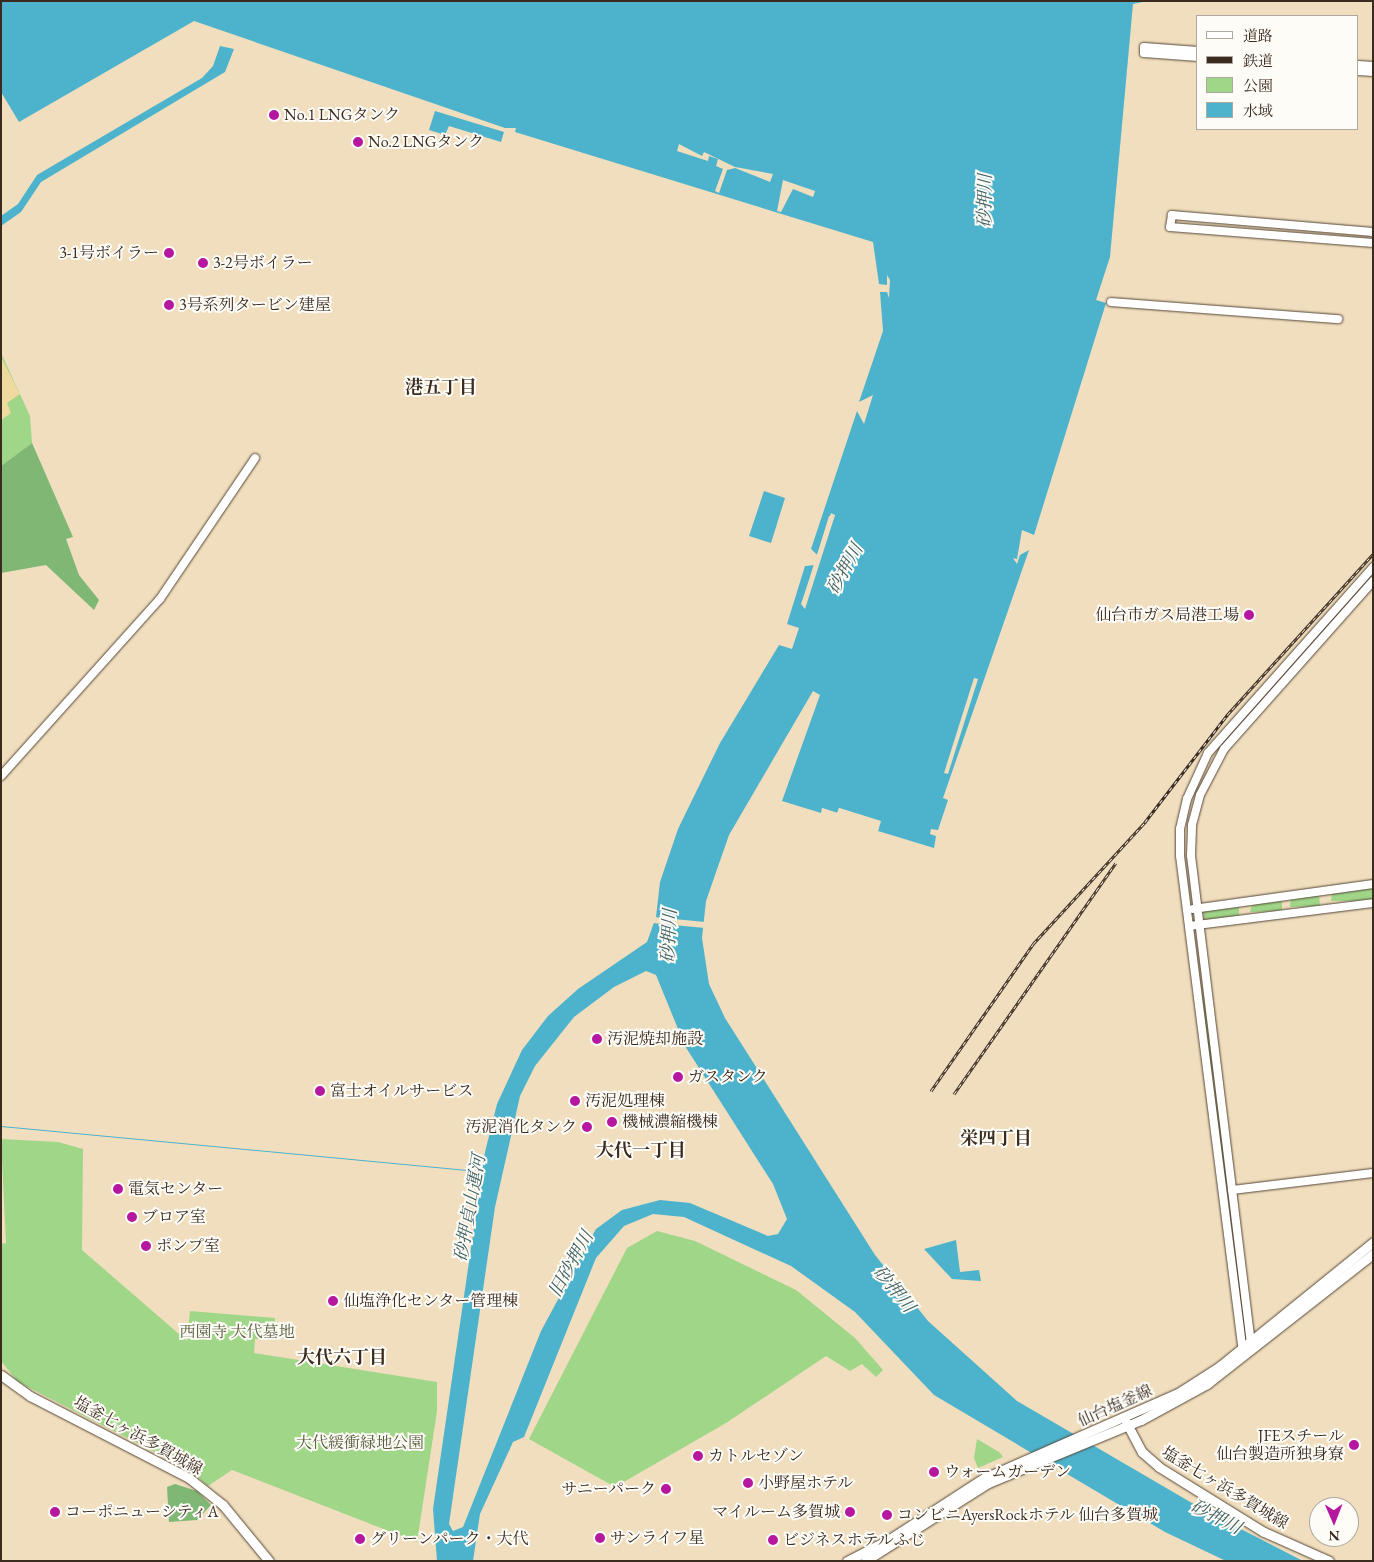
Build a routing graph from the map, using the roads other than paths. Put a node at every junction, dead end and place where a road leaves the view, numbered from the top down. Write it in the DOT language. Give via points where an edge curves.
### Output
graph roads {
  1 [pos="1196,52"];
  2 [pos="1196,57"];
  3 [pos="1359,65"];
  4 [pos="1373,66"];
  5 [pos="1359,71"];
  6 [pos="1373,72"];
  7 [pos="1373,232"];
  8 [pos="1373,243"];
  9 [pos="1111,302"];
  10 [pos="1338,319"];
  11 [pos="254,458"];
  12 [pos="1373,567"];
  13 [pos="1373,581"];
  14 [pos="1,776"];
  15 [pos="1373,884"];
  16 [pos="1373,903"];
  17 [pos="1198,907"];
  18 [pos="1187,912"];
  19 [pos="1200,925"];
  20 [pos="1189,926"];
  21 [pos="1373,1173"];
  22 [pos="1232,1190"];
  23 [pos="1373,1242"];
  24 [pos="1373,1254"];
  25 [pos="1250,1340"];
  26 [pos="1242,1347"];
  27 [pos="1252,1350"];
  28 [pos="1243,1357"];
  29 [pos="2,1377"];
  30 [pos="1127,1422"];
  31 [pos="1029,1462"];
  32 [pos="269,1561"];
  33 [pos="846,1561"];
  34 [pos="865,1561"];
  35 [pos="1329,1561"];
  1 -- 2 [label="street" via="1144,47 1144,53"];
  3 -- 4 [label="street"];
  5 -- 6 [label="street"];
  7 -- 8 [label="street" via="1172,215 1170,226"];
  9 -- 10 [label="street"];
  11 -- 14 [label="street" via="160,599"];
  12 -- 18 [label="street" via="1232,725 1196,776 1180,829"];
  13 -- 17 [label="street" via="1224,748 1207,776 1197,801 1190,839"];
  15 -- 17 [label="street"];
  16 -- 19 [label="street"];
  17 -- 18 [label="street"];
  17 -- 19 [label="street"];
  18 -- 20 [label="street"];
  19 -- 20 [label="street"];
  19 -- 22 [label="street"];
  20 -- 26 [label="street"];
  21 -- 22 [label="street"];
  22 -- 25 [label="street"];
  23 -- 25 [label="main road, 仙台塩釜線"];
  24 -- 27 [label="main road, 仙台塩釜線"];
  25 -- 26 [label="main road, 仙台塩釜線"];
  25 -- 27 [label="street"];
  26 -- 28 [label="street"];
  26 -- 30 [label="main road, 仙台塩釜線" via="1192,1384"];
  27 -- 28 [label="main road, 仙台塩釜線"];
  28 -- 30 [label="main road, 仙台塩釜線" via="1185,1397"];
  29 -- 32 [label="main road, 塩釜七ヶ浜多賀城線" via="189,1478 223,1505"];
  30 -- 31 [label="main road, 仙台塩釜線"];
  30 -- 35 [label="main road, 塩釜七ヶ浜多賀城線" via="1142,1452 1160,1467 1264,1532"];
  31 -- 33 [label="main road, 仙台塩釜線" via="961,1490 888,1540"];
  31 -- 34 [label="main road, 仙台塩釜線" via="966,1496"];
}
